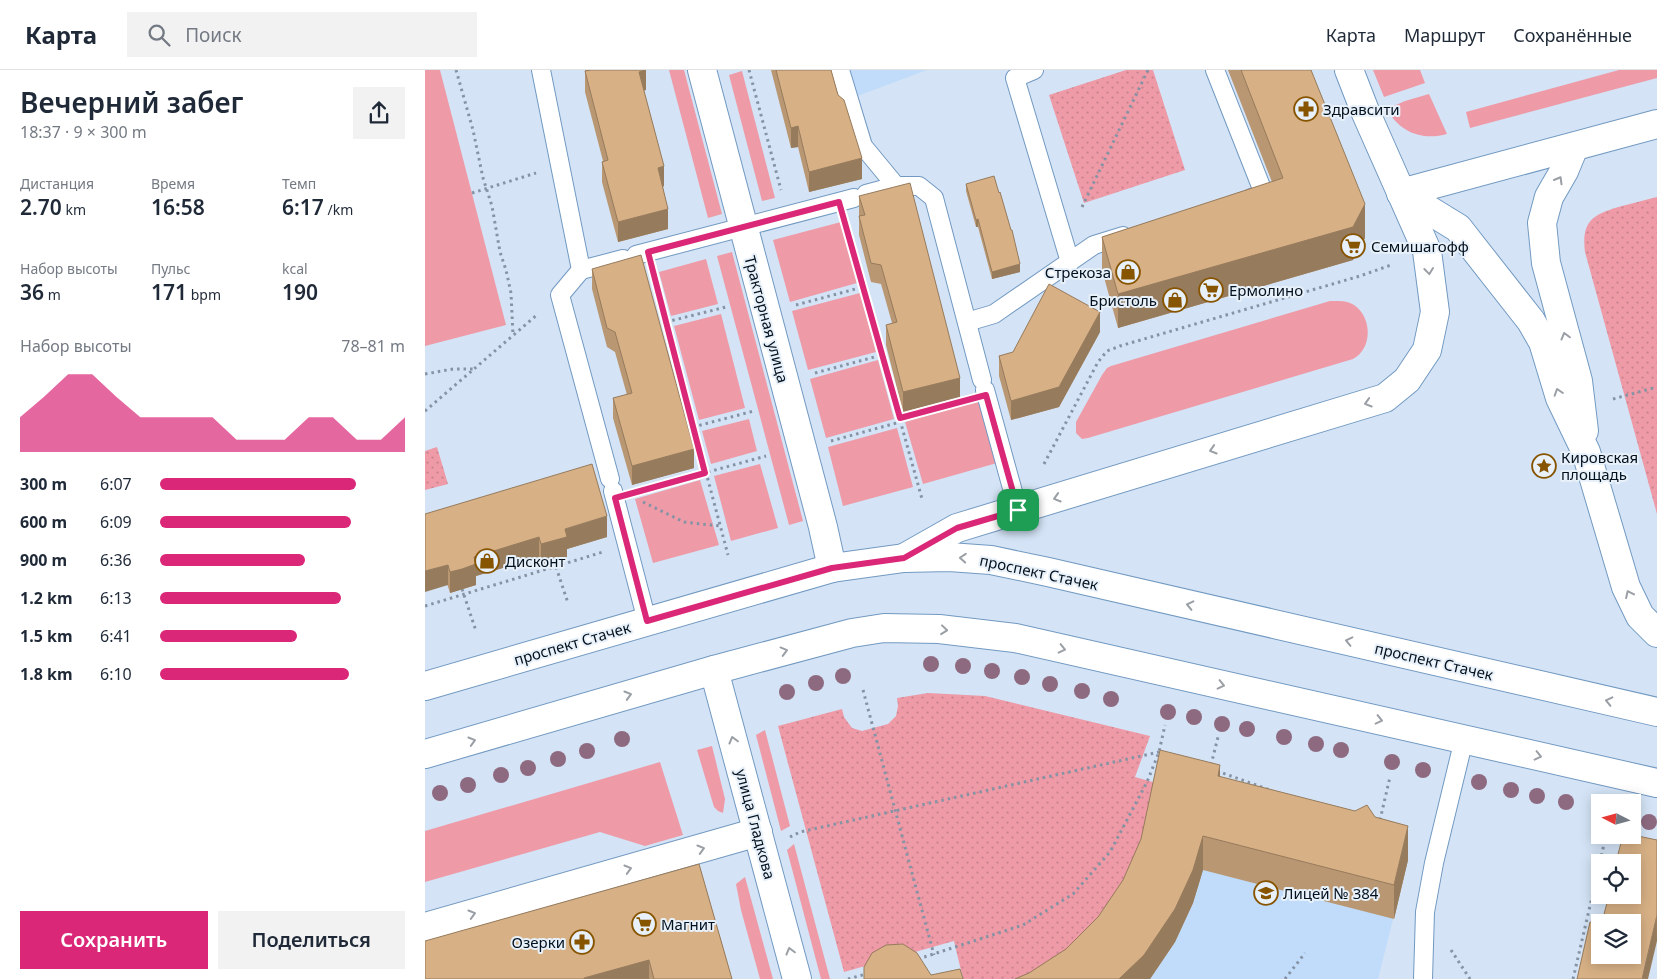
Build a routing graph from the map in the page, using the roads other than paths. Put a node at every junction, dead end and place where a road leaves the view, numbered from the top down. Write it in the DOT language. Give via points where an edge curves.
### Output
graph roads {
  1 [pos="541,70"];
  2 [pos="702,70"];
  3 [pos="840,70"];
  4 [pos="1034,70"];
  5 [pos="1215,70"];
  6 [pos="1349,70"];
  7 [pos="1657,124"];
  8 [pos="1574,147"];
  9 [pos="896,186"];
  10 [pos="1401,193"];
  11 [pos="1236,202"];
  12 [pos="743,227"];
  13 [pos="1136,232"];
  14 [pos="1070,262"];
  15 [pos="581,270"];
  16 [pos="967,322"];
  17 [pos="1586,452"];
  18 [pos="587,469"];
  19 [pos="614,485"];
  20 [pos="1018,510"];
  21 [pos="904,558"];
  22 [pos="832,568"];
  23 [pos="647,621"];
  24 [pos="1657,633"];
  25 [pos="714,670"];
  26 [pos="425,686"];
  27 [pos="1657,712"];
  28 [pos="1464,739"];
  29 [pos="425,754"];
  30 [pos="1657,783"];
  31 [pos="770,836"];
  32 [pos="425,927"];
  33 [pos="797,979"];
  34 [pos="1423,979"];
  1 -- 15 [label="lane"];
  2 -- 12 [label="street, Тракторная улица"];
  3 -- 9 [label="lane" via="863,146"];
  4 -- 14 [label="lane" via="1015,78"];
  5 -- 11 [label="lane" via="1264,194"];
  6 -- 10 [label="street"];
  7 -- 8 [label="street"];
  8 -- 10 [label="street"];
  17 -- 8 [label="street, one-way" via="1578,381 1546,263 1542,223 1549,197"];
  9 -- 12 [label="lane"];
  9 -- 16 [label="lane" via="919,186 934,198"];
  17 -- 10 [label="street, one-way" via="1560,398 1543,342 1531,320 1458,228"];
  10 -- 20 [label="street, one-way" via="1427,251 1435,312 1427,350 1407,380 1385,398"];
  12 -- 15 [label="lane"];
  12 -- 22 [label="street, Тракторная улица"];
  13 -- 14 [label="lane" via="1094,245"];
  14 -- 16 [label="lane" via="994,314"];
  15 -- 19 [label="lane" via="560,294"];
  16 -- 20 [label="lane"];
  24 -- 17 [label="street, one-way" via="1640,616 1626,587"];
  18 -- 19 [label="lane"];
  19 -- 23 [label="lane"];
  20 -- 21 [label="street" via="957,528"];
  21 -- 22 [label="street, проспект Стачек"];
  27 -- 21 [label="street, проспект Стачек, one-way" via="991,560"];
  22 -- 23 [label="street, проспект Стачек"];
  23 -- 26 [label="street, проспект Стачек"];
  25 -- 28 [label="street, one-way" via="852,633 884,628 939,629 1015,638"];
  29 -- 25 [label="street, one-way"];
  31 -- 25 [label="street, улица Гладкова, one-way"];
  28 -- 30 [label="street, one-way"];
  28 -- 34 [label="lane" via="1425,912"];
  32 -- 31 [label="street, one-way"];
  33 -- 31 [label="street, улица Гладкова, one-way"];
}
